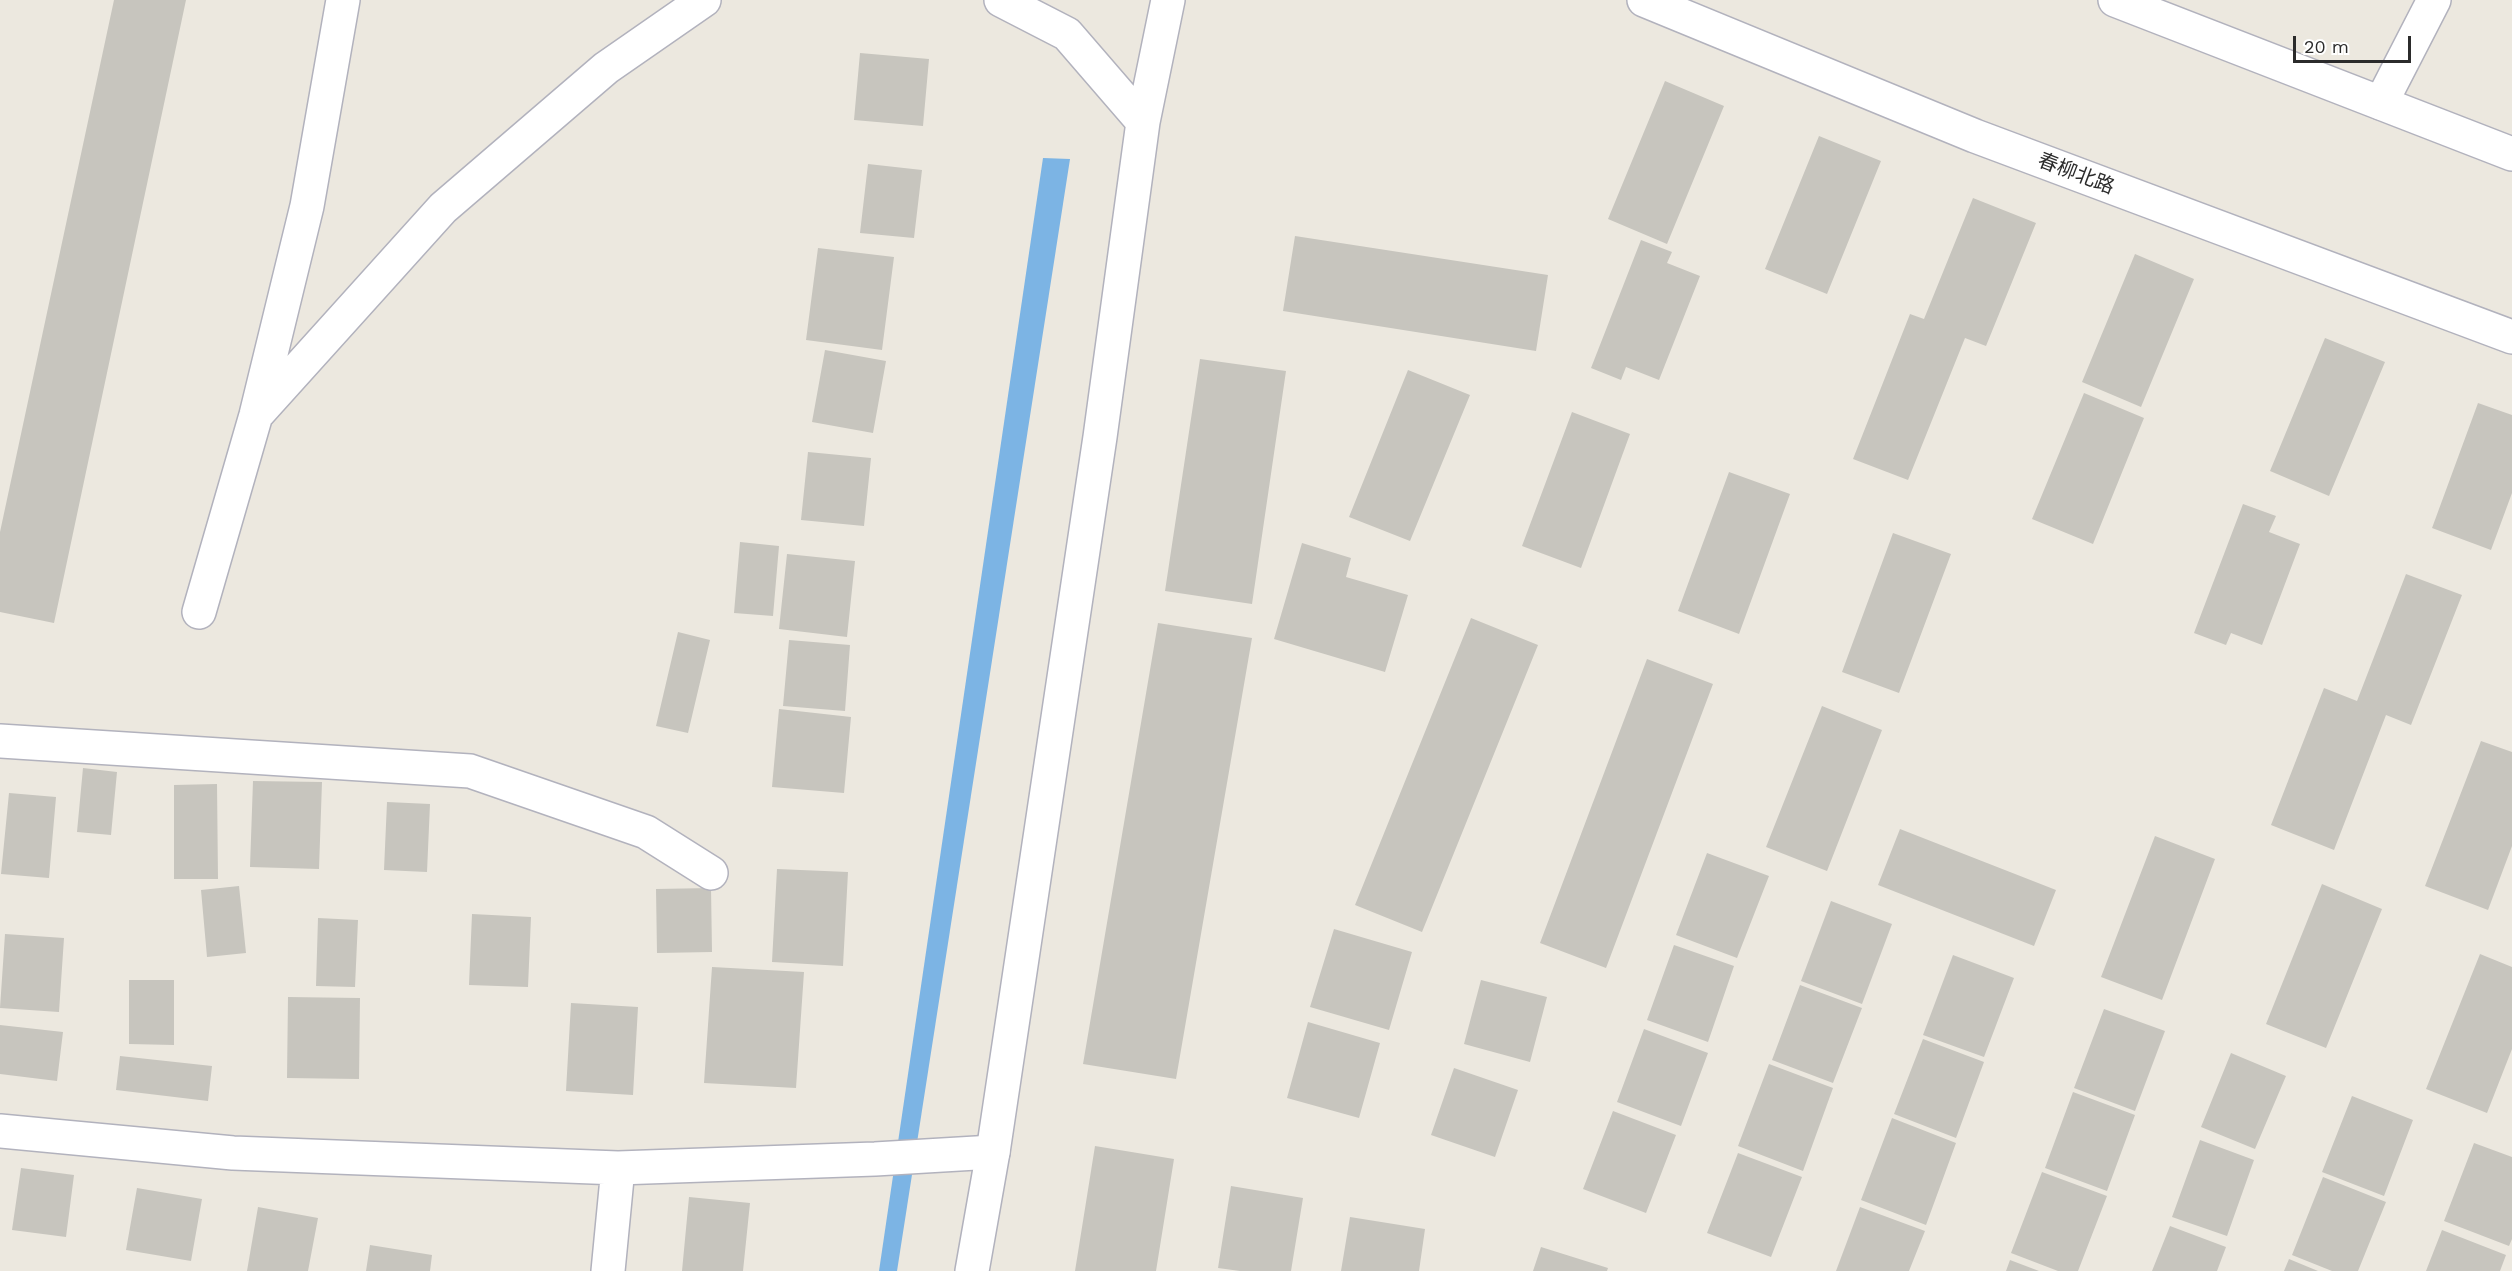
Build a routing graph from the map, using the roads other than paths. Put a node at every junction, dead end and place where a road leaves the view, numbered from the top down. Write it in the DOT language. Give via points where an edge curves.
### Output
graph roads {
  1 [pos="343,0"];
  2 [pos="704,0"];
  3 [pos="1001,0"];
  4 [pos="1168,0"];
  5 [pos="1644,0"];
  6 [pos="2115,0"];
  7 [pos="2434,0"];
  8 [pos="2380,103"];
  9 [pos="1143,122"];
  10 [pos="2512,154"];
  11 [pos="2512,337"];
  12 [pos="256,415"];
  13 [pos="199,612"];
  14 [pos="0,741"];
  15 [pos="711,873"];
  16 [pos="0,1131"];
  17 [pos="979,1153"];
  18 [pos="618,1168"];
  19 [pos="608,1271"];
  20 [pos="972,1271"];
  1 -- 12 [label="street" via="307,206"];
  2 -- 12 [label="street" via="606,68 443,208"];
  3 -- 9 [label="street" via="1067,34"];
  4 -- 9 [label="street"];
  5 -- 11 [label="street, 春柳北路" via="1975,136"];
  6 -- 8 [label="street"];
  7 -- 8 [label="street"];
  8 -- 10 [label="street"];
  9 -- 17 [label="street" via="1098,449"];
  12 -- 13 [label="street"];
  14 -- 15 [label="street" via="470,771 646,832"];
  16 -- 18 [label="street" via="233,1153"];
  17 -- 18 [label="street"];
  17 -- 20 [label="street"];
  18 -- 19 [label="street"];
}
